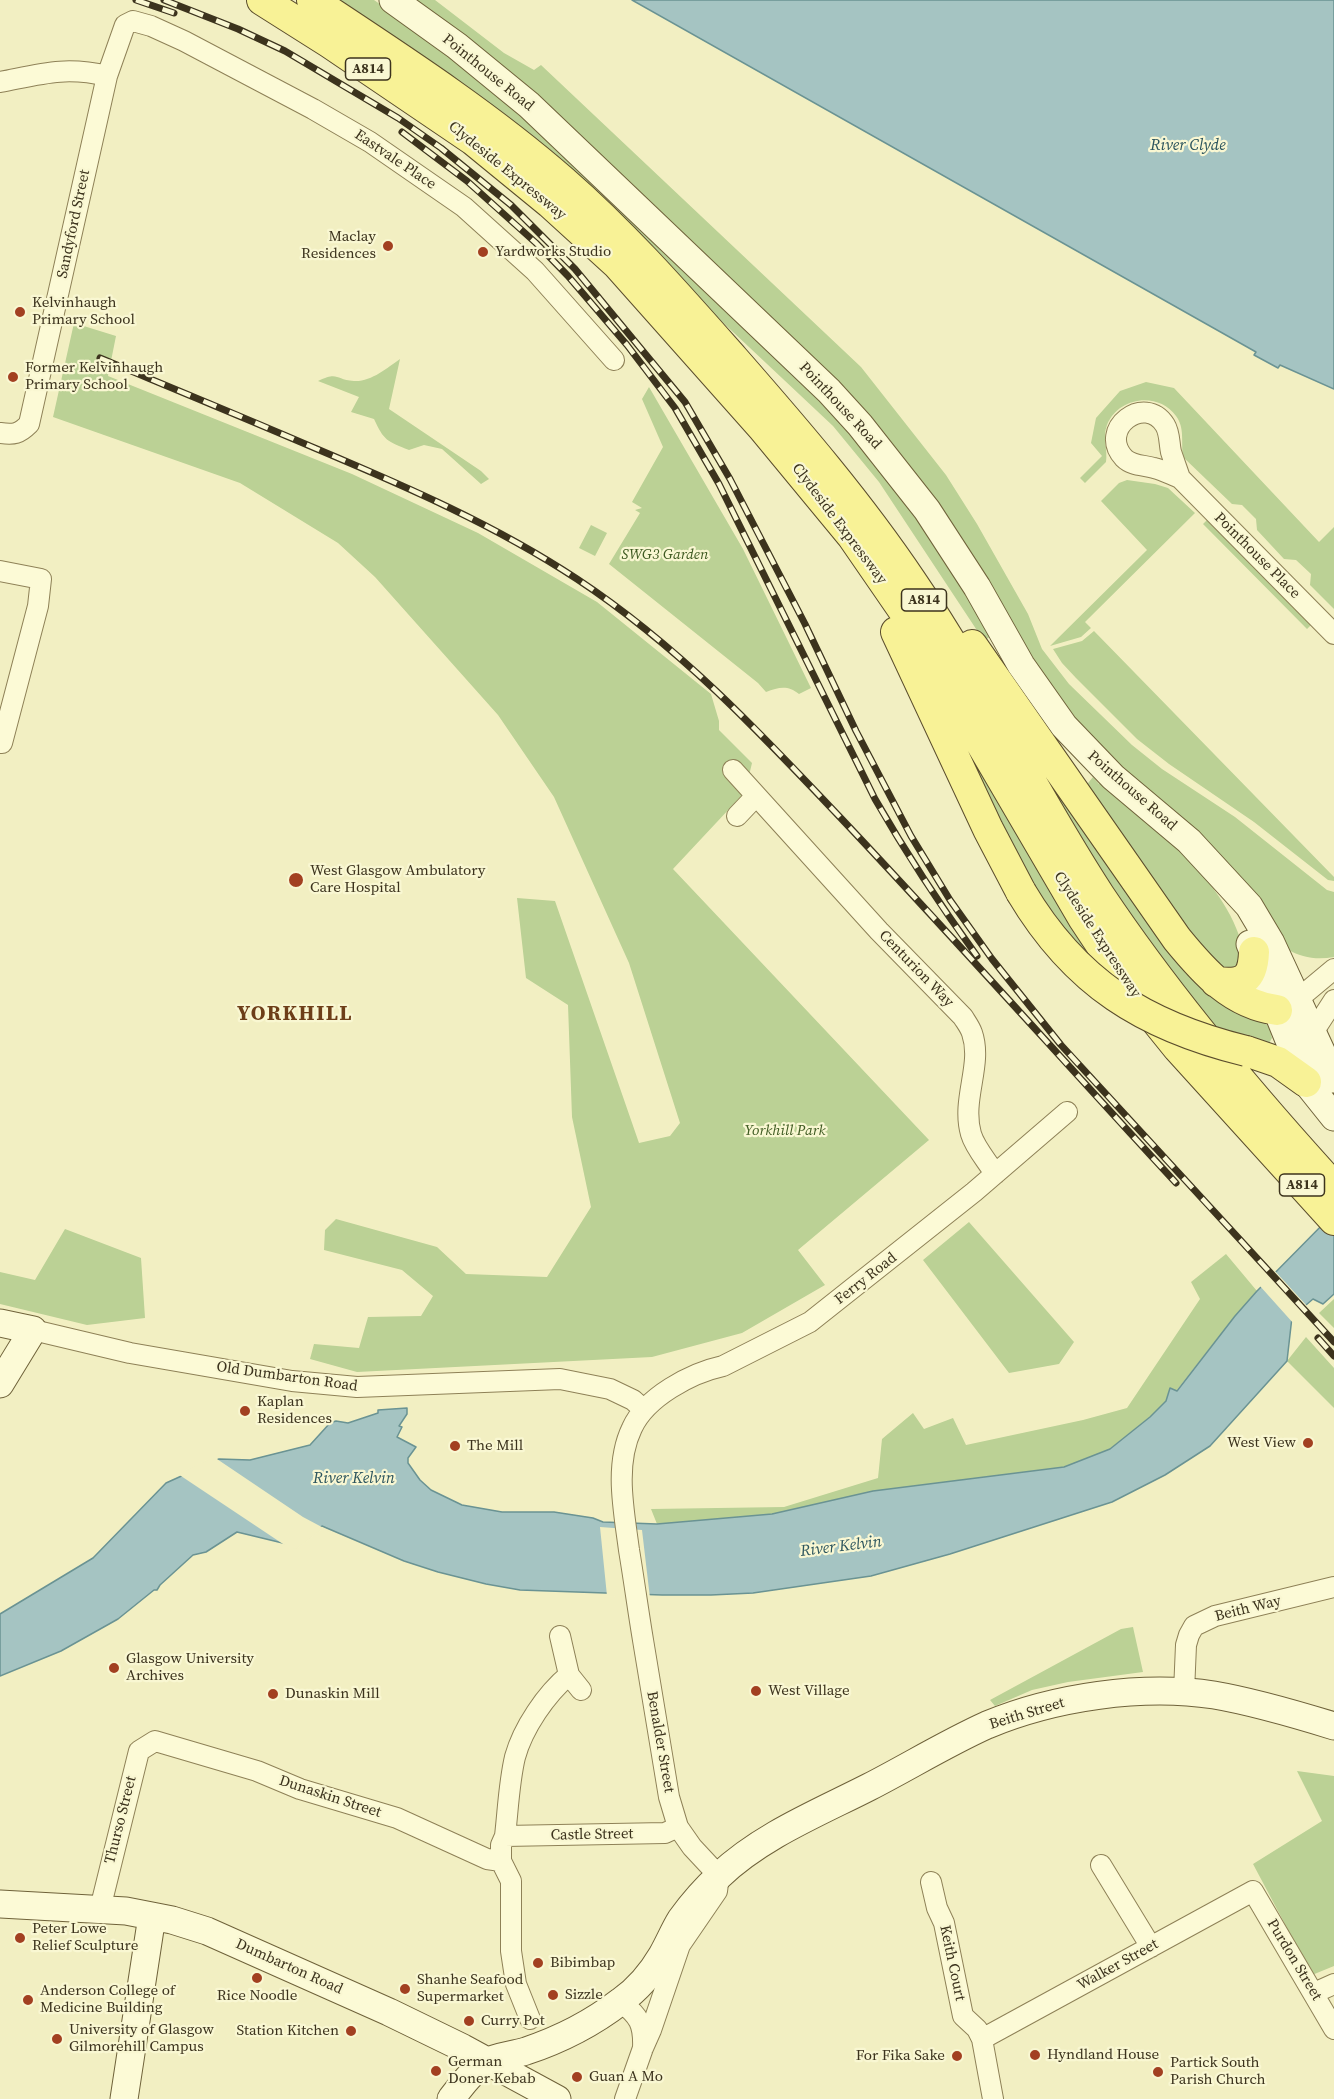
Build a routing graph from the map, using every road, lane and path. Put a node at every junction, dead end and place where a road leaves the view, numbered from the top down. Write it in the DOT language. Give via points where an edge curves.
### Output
graph roads {
  1 [pos="262,0"];
  2 [pos="312,0"];
  3 [pos="393,0"];
  4 [pos="133,21"];
  5 [pos="107,76"];
  6 [pos="0,82"];
  7 [pos="672,290"];
  8 [pos="614,360"];
  9 [pos="0,433"];
  10 [pos="1180,478"];
  11 [pos="852,536"];
  12 [pos="0,571"];
  13 [pos="1334,634"];
  14 [pos="1,743"];
  15 [pos="732,770"];
  16 [pos="756,796"];
  17 [pos="737,816"];
  18 [pos="1218,874"];
  19 [pos="1254,952"];
  20 [pos="1334,969"];
  21 [pos="1216,982"];
  22 [pos="1334,1000"];
  23 [pos="1287,1004"];
  24 [pos="1280,1049"];
  25 [pos="1320,1080"];
  26 [pos="1067,1112"];
  27 [pos="1334,1117"];
  28 [pos="1279,1143"];
  29 [pos="995,1174"];
  30 [pos="1334,1187"];
  31 [pos="1334,1220"];
  32 [pos="0,1323"];
  33 [pos="33,1330"];
  34 [pos="0,1384"];
  35 [pos="643,1409"];
  36 [pos="1334,1587"];
  37 [pos="560,1636"];
  38 [pos="1184,1692"];
  39 [pos="1334,1726"];
  40 [pos="155,1741"];
  41 [pos="678,1827"];
  42 [pos="505,1836"];
  43 [pos="501,1861"];
  44 [pos="1101,1865"];
  45 [pos="719,1876"];
  46 [pos="932,1882"];
  47 [pos="1253,1891"];
  48 [pos="0,1904"];
  49 [pos="100,1908"];
  50 [pos="152,1916"];
  51 [pos="1151,1947"];
  52 [pos="1334,1984"];
  53 [pos="1314,1993"];
  54 [pos="621,2002"];
  55 [pos="530,2019"];
  56 [pos="1334,2029"];
  57 [pos="982,2039"];
  58 [pos="643,2048"];
  59 [pos="488,2061"];
  60 [pos="124,2099"];
  61 [pos="451,2099"];
  62 [pos="557,2099"];
  63 [pos="625,2099"];
  64 [pos="993,2099"];
  1 -- 11 [label="main road, Clydeside Expressway / A814" via="473,140 550,203 618,265 762,427"];
  2 -- 7 [label="main road, Clydeside Expressway / A814" via="489,121 619,232"];
  3 -- 18 [label="street, Pointhouse Road" via="529,105 829,391 927,510 1021,665 1064,726 1113,777 1189,841"];
  4 -- 5 [label="street, Sandyford Street" via="125,25"];
  4 -- 8 [label="street, Eastvale Place" via="184,41 314,109 465,207 535,271"];
  5 -- 6 [label="street" via="63,70"];
  5 -- 9 [label="street, Sandyford Street" via="29,424 15,435"];
  7 -- 21 [label="main road, A814" via="806,416 870,492 1177,939"];
  7 -- 28 [label="main road, Clydeside Expressway / A814" via="846,491 915,585 1101,896"];
  10 -- 13 [label="street, Pointhouse Place"];
  11 -- 24 [label="main road, A814, bridge" via="988,829 1046,930 1076,965 1123,1001 1166,1026 1212,1042"];
  11 -- 28 [label="main road, Clydeside Expressway / A814" via="903,610 1083,918 1128,986 1178,1048"];
  12 -- 14 [label="street" via="41,579 38,606"];
  15 -- 16 [label="street, Centurion Way"];
  16 -- 17 [label="street"];
  16 -- 29 [label="street, Centurion Way" via="963,1017 972,1032 976,1058 968,1110 971,1136"];
  18 -- 19 [label="street, Pointhouse Road"];
  18 -- 23 [label="street, Pointhouse Road" via="1249,906 1271,943"];
  19 -- 21 [label="main road" via="1252,971 1246,977 1230,984"];
  19 -- 23 [label="street, Pointhouse Road"];
  20 -- 23 [label="street"];
  21 -- 23 [label="main road, A814" via="1251,1004"];
  22 -- 24 [label="street"];
  23 -- 24 [label="street"];
  24 -- 25 [label="main road, A814"];
  24 -- 25 [label="street"];
  25 -- 27 [label="street"];
  26 -- 29 [label="street, Ferry Road"];
  28 -- 30 [label="main road, Clydeside Expressway / A814"];
  28 -- 31 [label="main road, Clydeside Expressway / A814"];
  29 -- 35 [label="street, Ferry Road" via="810,1323 723,1366 708,1369 658,1396"];
  32 -- 33 [label="street, Old Dumbarton Road"];
  33 -- 34 [label="street"];
  33 -- 35 [label="street, Old Dumbarton Road" via="129,1353 292,1381 357,1387 560,1379 610,1389"];
  35 -- 41 [label="street, Benalder Street" via="631,1428 622,1464 622,1486 636,1599 669,1797"];
  36 -- 38 [label="street, Beith Way" via="1215,1616 1194,1626 1186,1645"];
  37 -- 42 [label="street" via="575,1682 556,1686 527,1729 515,1756"];
  38 -- 39 [label="street, Beith Street" via="1236,1699"];
  38 -- 45 [label="street, Beith Street" via="1095,1696 984,1726 782,1832"];
  40 -- 43 [label="street, Dunaskin Street" via="398,1818 487,1859"];
  40 -- 49 [label="street, Thurso Street" via="139,1751"];
  41 -- 42 [label="street, Castle Street" via="665,1833"];
  41 -- 45 [label="street, Benalder Street"];
  42 -- 43 [label="street"];
  43 -- 55 [label="street" via="511,1881 511,1951 516,1984"];
  44 -- 51 [label="street"];
  45 -- 54 [label="street, Beith Street" via="681,1919 650,1973"];
  45 -- 58 [label="street" via="717,1891 680,1945"];
  46 -- 57 [label="street, Keith Court" via="963,2016"];
  47 -- 51 [label="street, Walker Street"];
  47 -- 53 [label="street, Purdon Street"];
  48 -- 49 [label="street, Dumbarton Road"];
  49 -- 50 [label="street, Dumbarton Road"];
  50 -- 59 [label="street, Dumbarton Road" via="207,1931 379,2007"];
  50 -- 60 [label="street"];
  51 -- 57 [label="street, Walker Street"];
  52 -- 53 [label="street"];
  53 -- 56 [label="street, Purdon Street"];
  54 -- 58 [label="street" via="643,2027"];
  54 -- 59 [label="street, Beith Street" via="543,2044"];
  57 -- 64 [label="street"];
  58 -- 63 [label="street"];
  59 -- 61 [label="street"];
  59 -- 62 [label="street, Dumbarton Road"];
}
